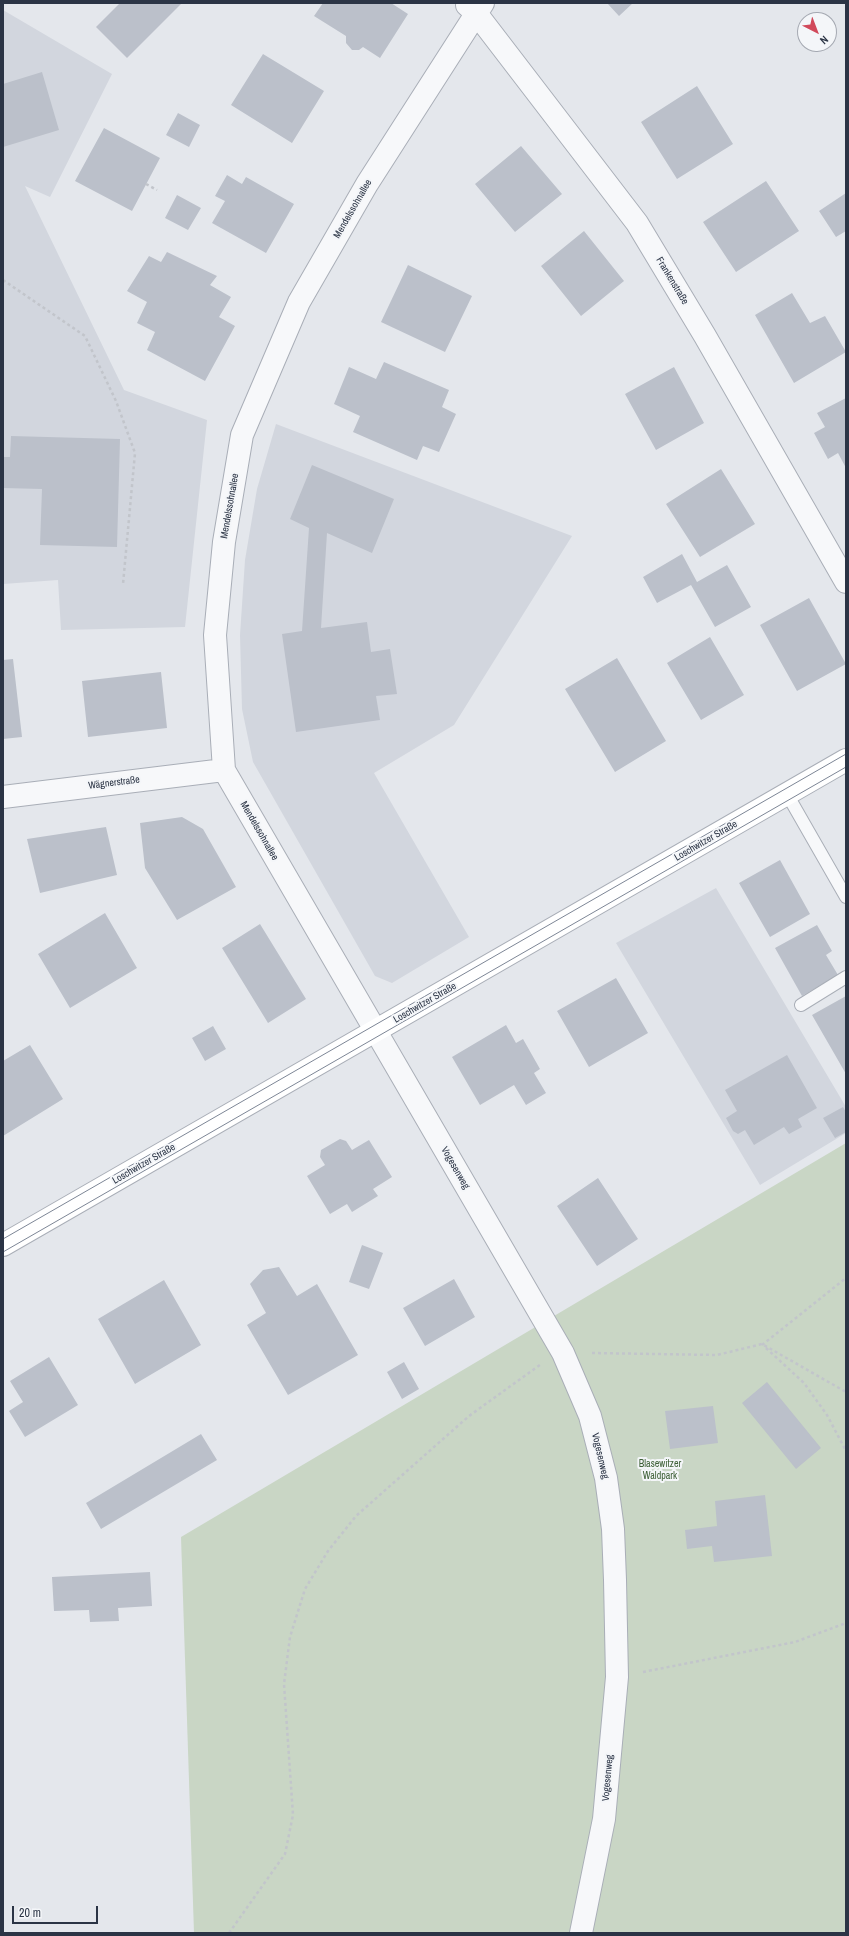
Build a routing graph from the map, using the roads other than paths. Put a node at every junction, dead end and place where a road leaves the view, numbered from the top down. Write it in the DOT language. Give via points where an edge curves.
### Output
graph roads {
  1 [pos="475,6"];
  2 [pos="846,582"];
  3 [pos="846,760"];
  4 [pos="224,770"];
  5 [pos="787,794"];
  6 [pos="3,797"];
  7 [pos="846,897"];
  8 [pos="846,977"];
  9 [pos="801,1005"];
  10 [pos="376,1032"];
  11 [pos="3,1244"];
  12 [pos="581,1933"];
  1 -- 2 [label="street, Frankenstraße" via="637,223"];
  1 -- 4 [label="street, Mendelssohnallee" via="299,302 242,435 224,542 215,635"];
  3 -- 5 [label="street, Loschwitzer Straße"];
  4 -- 6 [label="street, Wägnerstraße"];
  4 -- 10 [label="street, Mendelssohnallee"];
  5 -- 7 [label="lane"];
  5 -- 10 [label="street, Loschwitzer Straße"];
  8 -- 9 [label="lane"];
  10 -- 11 [label="street, Loschwitzer Straße"];
  10 -- 12 [label="street, Vogesenweg" via="563,1353 590,1416 606,1478 613,1528 617,1677 604,1819"];
}
